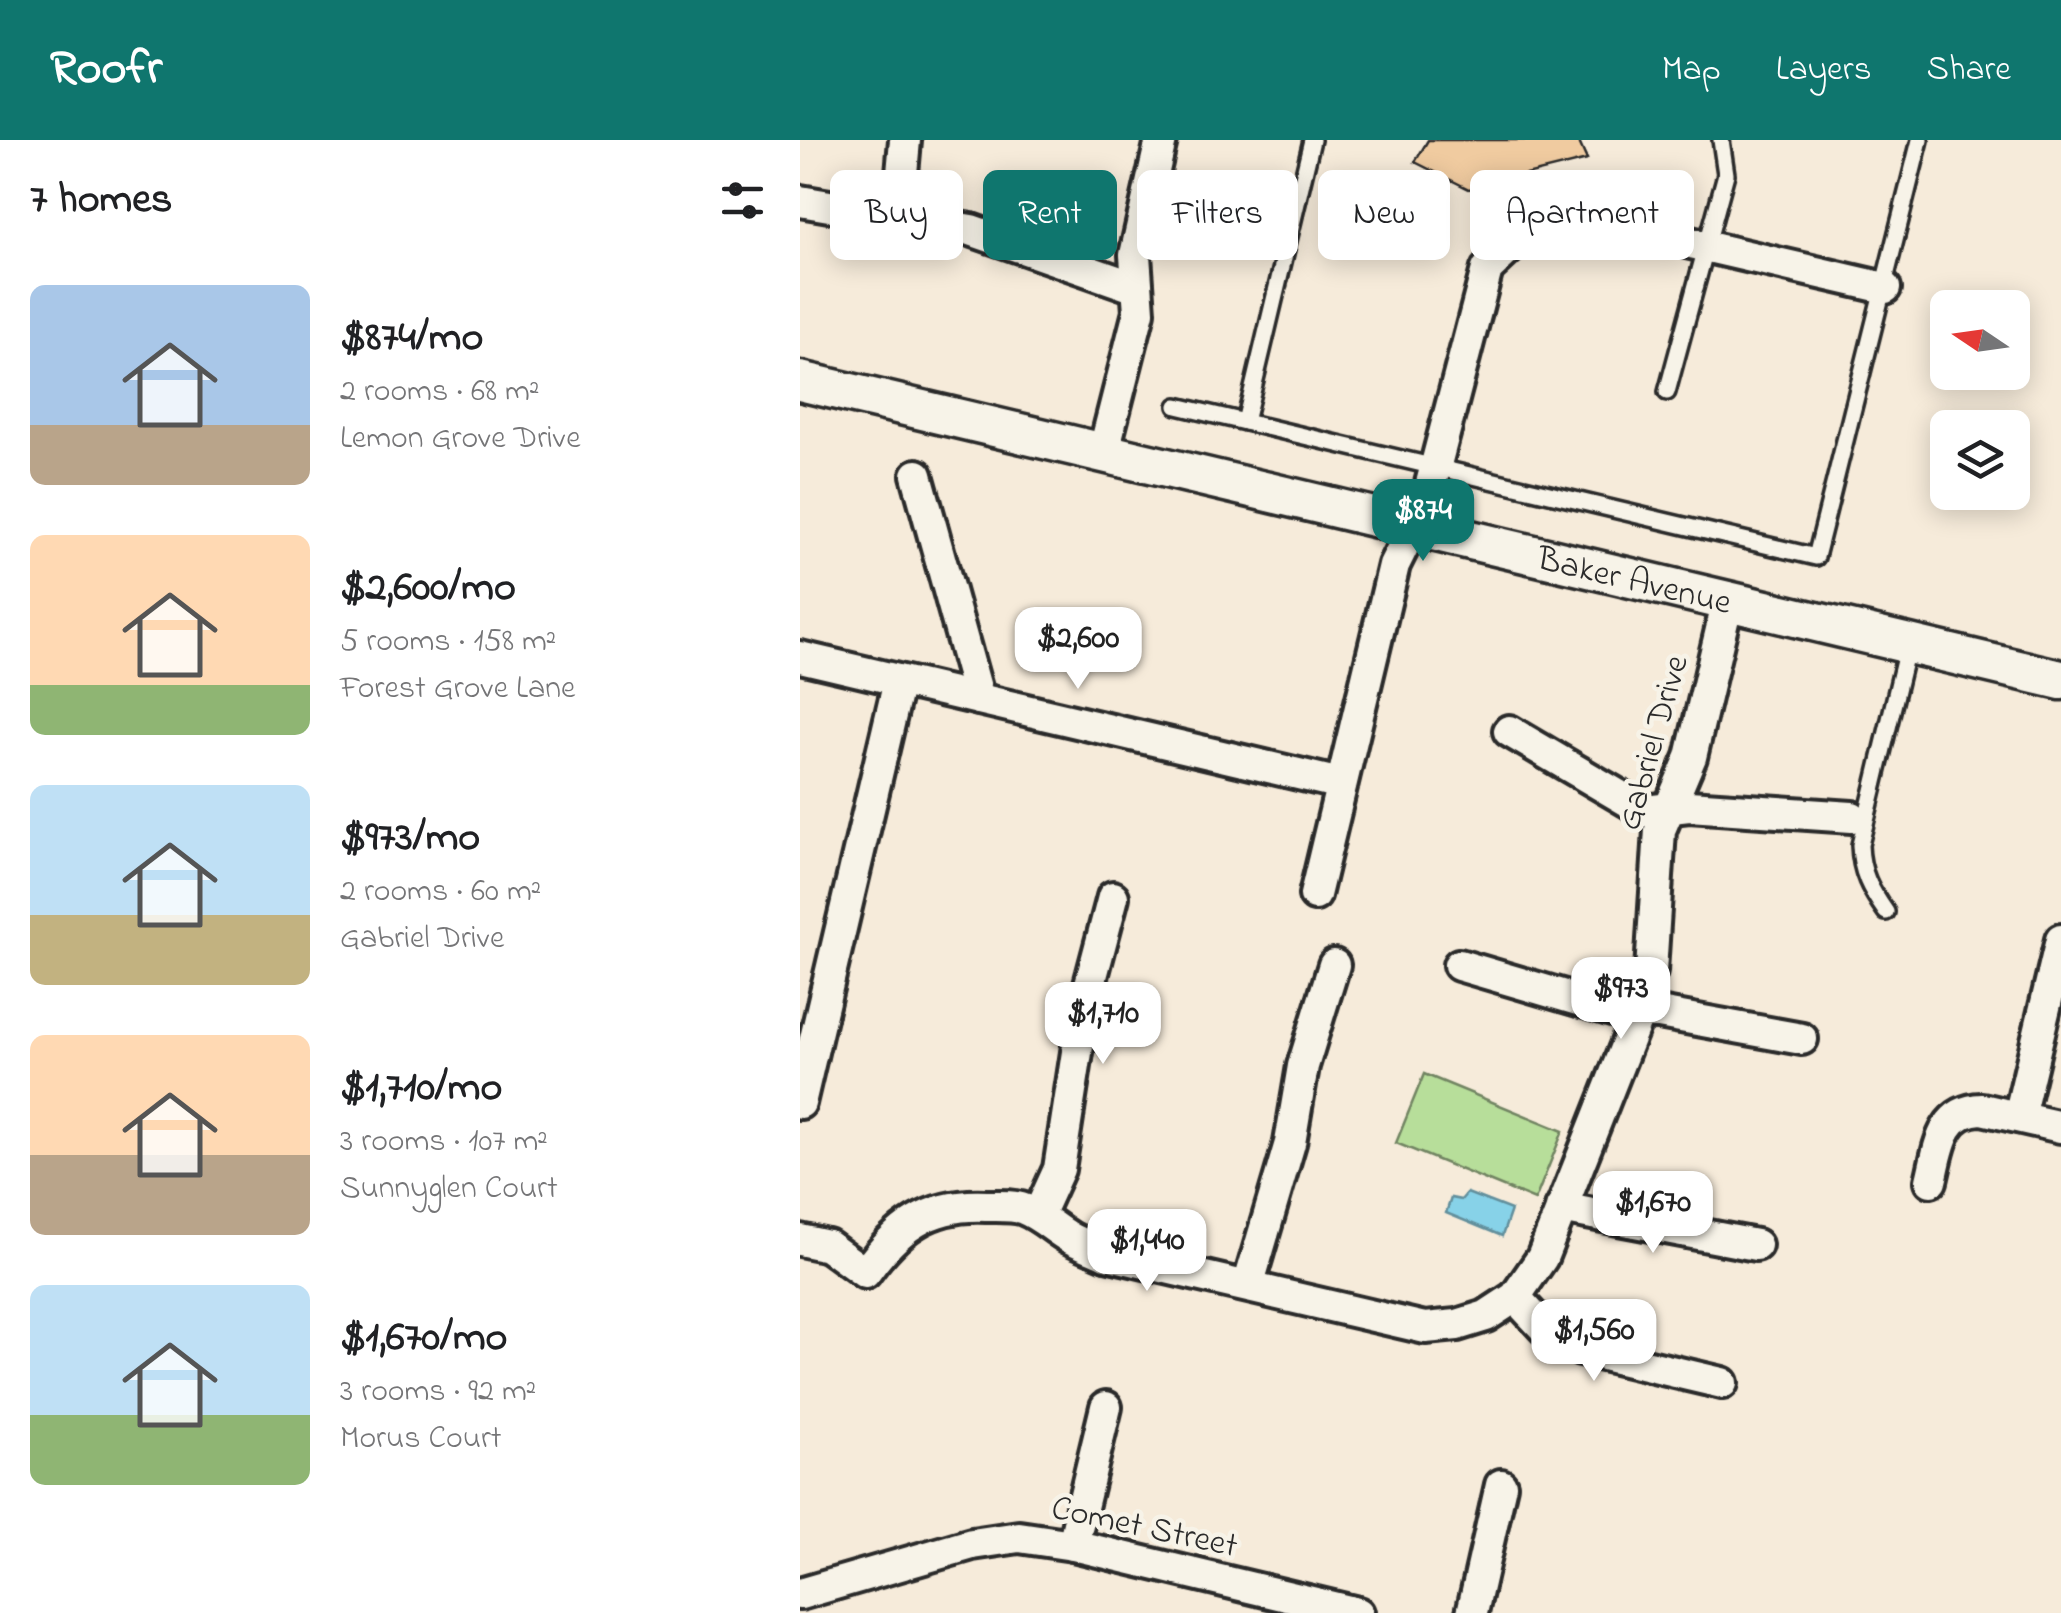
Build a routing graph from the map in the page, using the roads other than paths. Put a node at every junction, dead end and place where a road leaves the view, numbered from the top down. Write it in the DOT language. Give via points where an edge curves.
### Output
graph roads {
  1 [pos="905,140"];
  2 [pos="1162,140"];
  3 [pos="1312,140"];
  4 [pos="1721,140"];
  5 [pos="1920,140"];
  6 [pos="902,170"];
  7 [pos="800,201"];
  8 [pos="830,206"];
  9 [pos="963,229"];
  10 [pos="1708,246"];
  11 [pos="1137,288"];
  12 [pos="1886,288"];
  13 [pos="800,381"];
  14 [pos="1667,392"];
  15 [pos="1177,406"];
  16 [pos="1245,422"];
  17 [pos="1103,454"];
  18 [pos="1434,468"];
  19 [pos="918,475"];
  20 [pos="1414,527"];
  21 [pos="1728,600"];
  22 [pos="1908,644"];
  23 [pos="800,657"];
  24 [pos="900,680"];
  25 [pos="2061,680"];
  26 [pos="980,699"];
  27 [pos="1509,731"];
  28 [pos="1342,784"];
  29 [pos="1667,810"];
  30 [pos="1852,817"];
  31 [pos="1316,894"];
  32 [pos="1113,897"];
  33 [pos="1886,912"];
  34 [pos="2061,940"];
  35 [pos="1334,965"];
  36 [pos="1459,966"];
  37 [pos="1640,1012"];
  38 [pos="1802,1038"];
  39 [pos="800,1103"];
  40 [pos="2019,1117"];
  41 [pos="2061,1127"];
  42 [pos="1932,1181"];
  43 [pos="1562,1208"];
  44 [pos="1038,1215"];
  45 [pos="800,1240"];
  46 [pos="1756,1245"];
  47 [pos="1248,1286"];
  48 [pos="1515,1297"];
  49 [pos="1722,1383"];
  50 [pos="1106,1407"];
  51 [pos="1501,1485"];
  52 [pos="1073,1545"];
  53 [pos="800,1594"];
  54 [pos="1358,1613"];
  55 [pos="1472,1613"];
  1 -- 6 [label="street"];
  2 -- 11 [label="street" via="1135,255"];
  3 -- 16 [label="lane"];
  4 -- 10 [label="lane" via="1726,174"];
  5 -- 12 [label="lane"];
  7 -- 8 [label="street"];
  9 -- 11 [label="street"];
  10 -- 12 [label="street"];
  10 -- 14 [label="lane"];
  10 -- 18 [label="street" via="1609,224 1562,222 1519,238 1487,269"];
  11 -- 17 [label="street" via="1138,312"];
  12 -- 18 [label="lane" via="1816,557"];
  13 -- 17 [label="street, Baker Avenue"];
  15 -- 16 [label="lane"];
  16 -- 18 [label="lane"];
  17 -- 20 [label="street, Baker Avenue"];
  18 -- 20 [label="street"];
  19 -- 26 [label="street"];
  20 -- 21 [label="street, Baker Avenue"];
  20 -- 28 [label="street" via="1394,565"];
  21 -- 22 [label="street, Baker Avenue"];
  21 -- 29 [label="street, Gabriel Drive" via="1692,757"];
  22 -- 25 [label="street, Baker Avenue"];
  22 -- 33 [label="lane" via="1860,844 1868,887"];
  23 -- 24 [label="street"];
  24 -- 26 [label="street"];
  24 -- 39 [label="street"];
  26 -- 28 [label="street"];
  27 -- 29 [label="street" via="1645,811"];
  28 -- 31 [label="street"];
  29 -- 30 [label="street"];
  29 -- 37 [label="street, Gabriel Drive" via="1660,830 1652,970"];
  32 -- 44 [label="street" via="1084,1007 1059,1169"];
  34 -- 40 [label="street"];
  35 -- 47 [label="street"];
  36 -- 37 [label="street" via="1619,1012"];
  37 -- 38 [label="street"];
  37 -- 43 [label="street, Gabriel Drive"];
  40 -- 41 [label="street"];
  40 -- 42 [label="street" via="1982,1109 1960,1114 1943,1132"];
  43 -- 46 [label="street"];
  43 -- 48 [label="street, Gabriel Drive" via="1542,1258"];
  44 -- 45 [label="street" via="1018,1207 941,1210 887,1242 865,1273 828,1246"];
  44 -- 47 [label="street" via="1106,1254"];
  47 -- 48 [label="street" via="1425,1328 1486,1316"];
  48 -- 49 [label="street" via="1545,1329 1581,1350"];
  50 -- 52 [label="street"];
  51 -- 55 [label="street"];
  52 -- 53 [label="street, Comet Street" via="1019,1536 972,1544"];
  52 -- 54 [label="street, Comet Street"];
}
